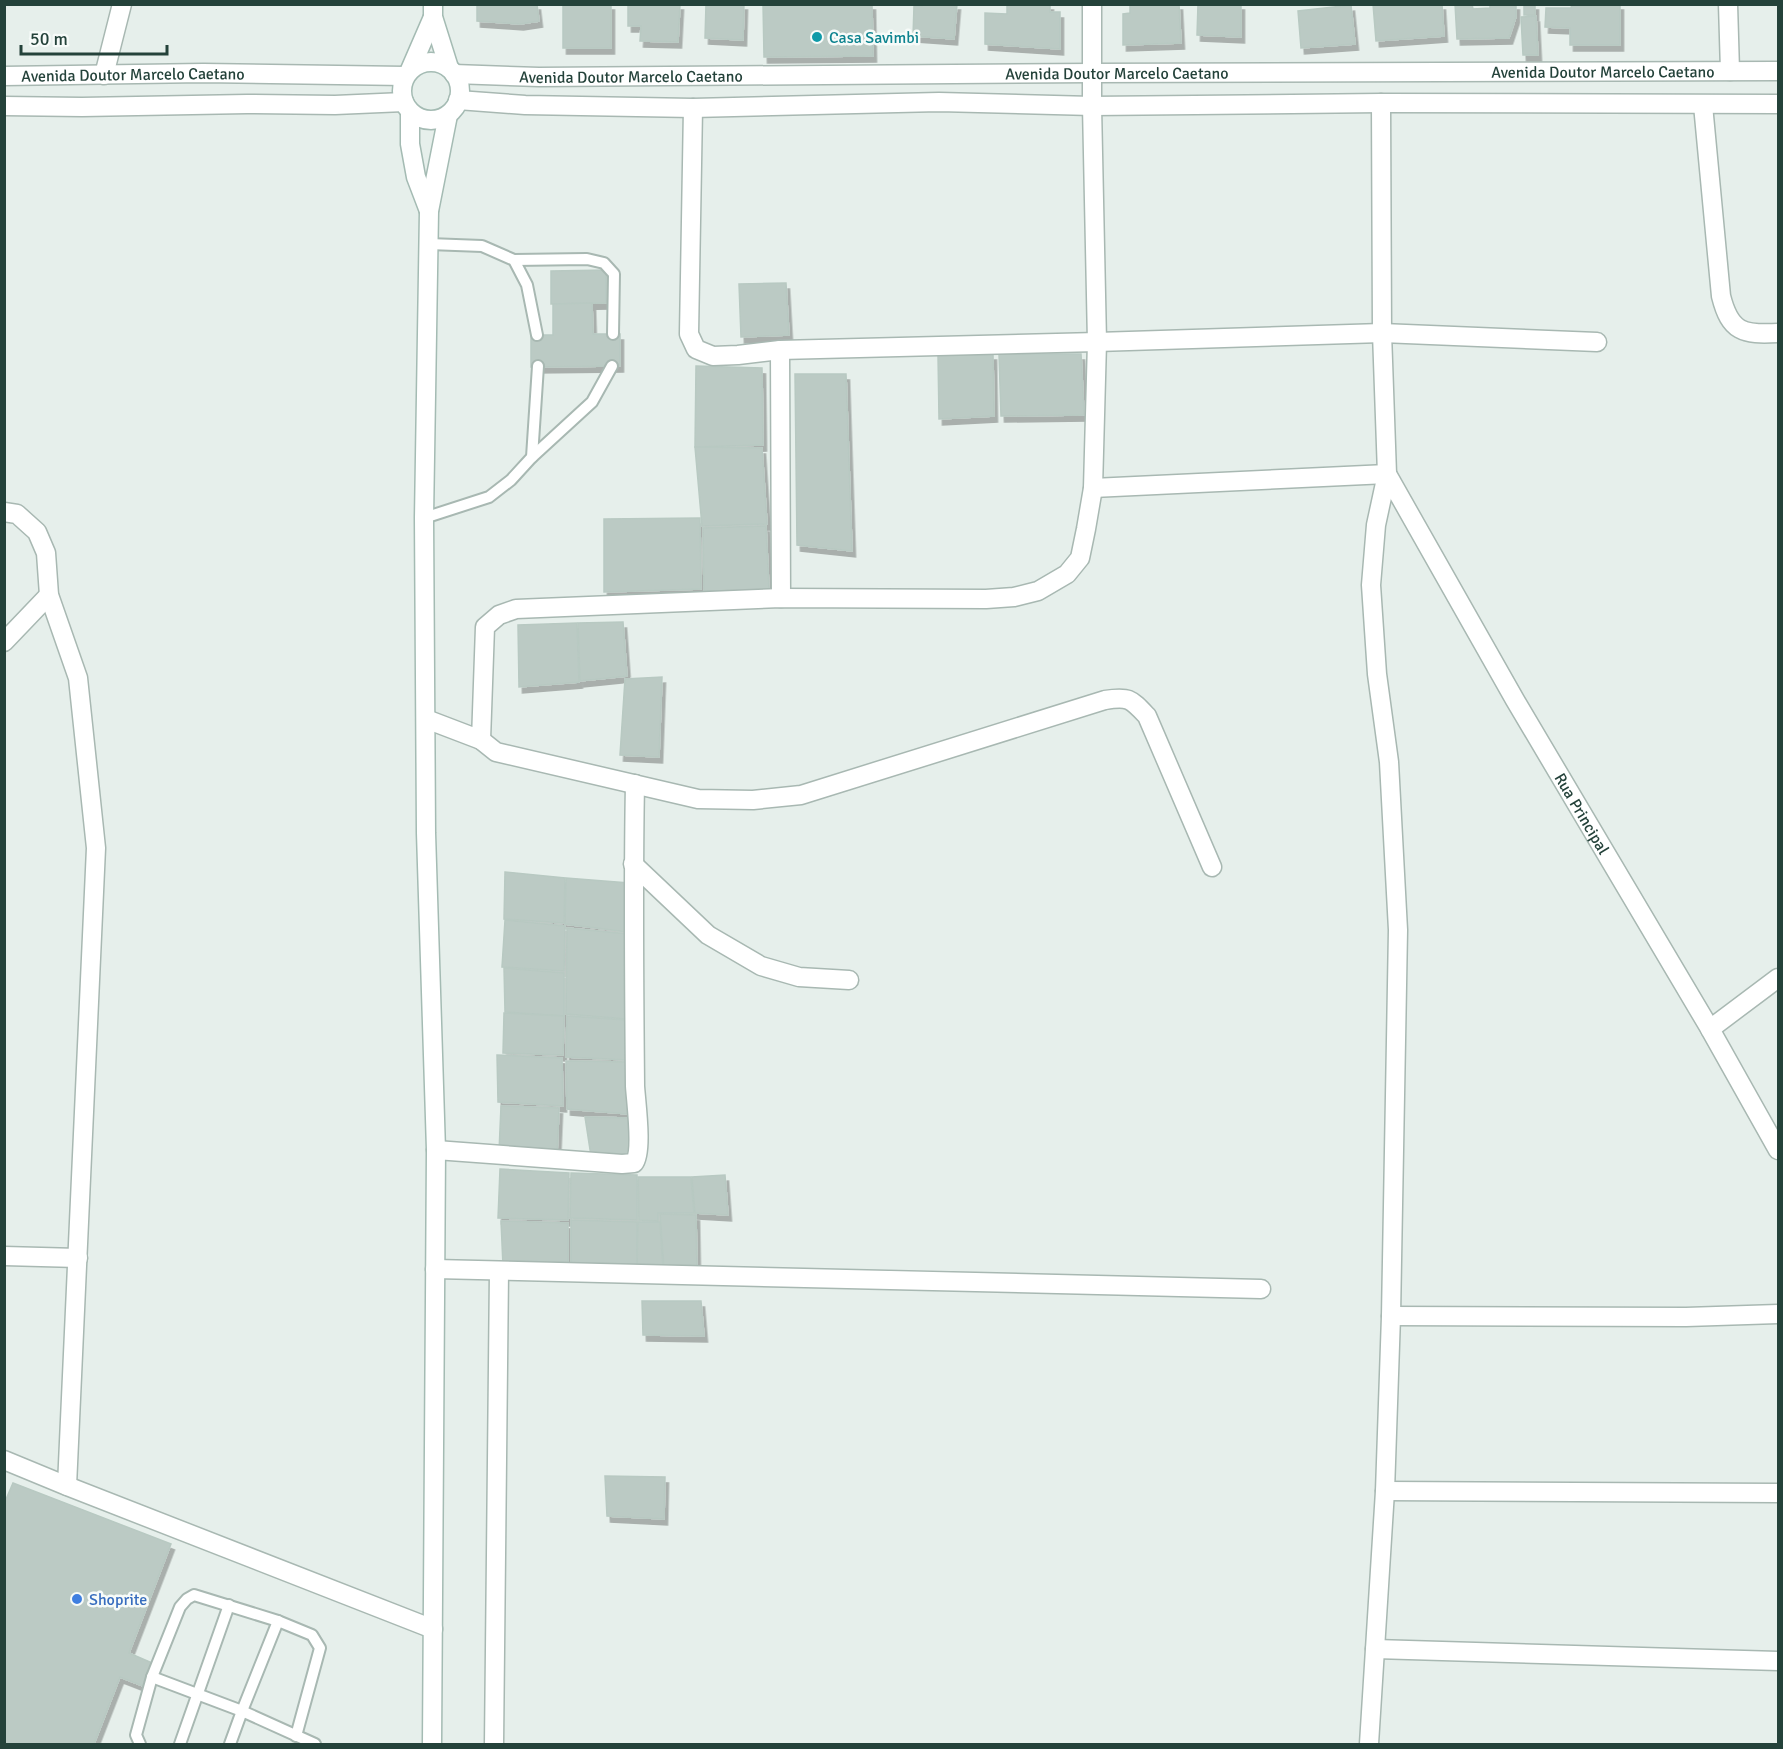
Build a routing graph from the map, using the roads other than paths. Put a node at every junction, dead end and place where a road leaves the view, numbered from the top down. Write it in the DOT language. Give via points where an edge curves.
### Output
graph roads {
  1 [pos="122,4"];
  2 [pos="1092,4"];
  3 [pos="1728,4"];
  4 [pos="433,11"];
  5 [pos="452,71"];
  6 [pos="1730,71"];
  7 [pos="1779,71"];
  8 [pos="407,73"];
  9 [pos="1092,73"];
  10 [pos="104,75"];
  11 [pos="4,76"];
  12 [pos="1381,103"];
  13 [pos="1702,105"];
  14 [pos="1779,105"];
  15 [pos="4,106"];
  16 [pos="1092,106"];
  17 [pos="407,107"];
  18 [pos="453,108"];
  19 [pos="693,108"];
  20 [pos="429,211"];
  21 [pos="429,244"];
  22 [pos="514,260"];
  23 [pos="1382,333"];
  24 [pos="1779,333"];
  25 [pos="613,334"];
  26 [pos="537,335"];
  27 [pos="1097,342"];
  28 [pos="1597,342"];
  29 [pos="780,350"];
  30 [pos="538,366"];
  31 [pos="612,366"];
  32 [pos="532,457"];
  33 [pos="1387,474"];
  34 [pos="1092,488"];
  35 [pos="4,512"];
  36 [pos="424,518"];
  37 [pos="49,596"];
  38 [pos="781,598"];
  39 [pos="4,642"];
  40 [pos="426,719"];
  41 [pos="481,740"];
  42 [pos="634,784"];
  43 [pos="633,864"];
  44 [pos="1212,867"];
  45 [pos="1779,978"];
  46 [pos="849,980"];
  47 [pos="1710,1029"];
  48 [pos="436,1150"];
  49 [pos="1779,1150"];
  50 [pos="4,1256"];
  51 [pos="78,1258"];
  52 [pos="435,1269"];
  53 [pos="499,1271"];
  54 [pos="1262,1289"];
  55 [pos="1779,1314"];
  56 [pos="1391,1316"];
  57 [pos="4,1460"];
  58 [pos="67,1486"];
  59 [pos="1384,1491"];
  60 [pos="1779,1492"];
  61 [pos="229,1605"];
  62 [pos="278,1621"];
  63 [pos="433,1629"];
  64 [pos="1375,1649"];
  65 [pos="1779,1661"];
  66 [pos="152,1677"];
  67 [pos="198,1694"];
  68 [pos="242,1711"];
  69 [pos="296,1736"];
  70 [pos="141,1744"];
  71 [pos="180,1744"];
  72 [pos="230,1744"];
  73 [pos="315,1744"];
  74 [pos="432,1744"];
  75 [pos="494,1744"];
  76 [pos="1369,1744"];
  1 -- 10 [label="street"];
  2 -- 9 [label="street"];
  3 -- 6 [label="street"];
  4 -- 5 [label="street"];
  4 -- 8 [label="street"];
  5 -- 8 [label="street, Avenida Doutor Marcelo Caetano" via="429,62"];
  5 -- 9 [label="street, Avenida Doutor Marcelo Caetano" via="540,77"];
  5 -- 18 [label="street" via="459,84"];
  6 -- 7 [label="street, Avenida Doutor Marcelo Caetano"];
  6 -- 9 [label="street, Avenida Doutor Marcelo Caetano"];
  8 -- 10 [label="street, Avenida Doutor Marcelo Caetano"];
  8 -- 17 [label="street" via="401,93"];
  9 -- 16 [label="street"];
  10 -- 11 [label="street, Avenida Doutor Marcelo Caetano"];
  12 -- 13 [label="street, Avenida Doutor Marcelo Caetano"];
  12 -- 16 [label="street, Avenida Doutor Marcelo Caetano"];
  12 -- 23 [label="street"];
  13 -- 14 [label="street, Avenida Doutor Marcelo Caetano"];
  13 -- 24 [label="street" via="1726,312 1737,328 1752,334"];
  15 -- 17 [label="street, Avenida Doutor Marcelo Caetano"];
  16 -- 19 [label="street, Avenida Doutor Marcelo Caetano" via="939,102"];
  16 -- 27 [label="street"];
  17 -- 18 [label="street, Avenida Doutor Marcelo Caetano" via="418,118 429,120 439,119"];
  17 -- 20 [label="street" via="416,177"];
  18 -- 19 [label="street, Avenida Doutor Marcelo Caetano"];
  18 -- 20 [label="street"];
  19 -- 29 [label="street" via="689,334 696,349 713,356"];
  20 -- 21 [label="street"];
  21 -- 22 [label="lane" via="482,246"];
  21 -- 36 [label="street"];
  22 -- 25 [label="lane" via="587,259 604,263 614,274"];
  22 -- 26 [label="lane" via="527,285"];
  23 -- 27 [label="street"];
  23 -- 28 [label="street"];
  23 -- 33 [label="street"];
  27 -- 29 [label="street"];
  27 -- 34 [label="street"];
  29 -- 38 [label="street"];
  30 -- 32 [label="lane"];
  31 -- 32 [label="lane" via="592,402"];
  32 -- 36 [label="lane" via="489,497"];
  33 -- 34 [label="street"];
  33 -- 47 [label="street, Rua Principal"];
  33 -- 56 [label="street" via="1376,525 1371,585 1377,674 1389,762 1398,930"];
  34 -- 38 [label="street" via="1080,558 1067,574 1038,591 986,599"];
  35 -- 37 [label="street" via="17,514 37,532 46,553"];
  36 -- 40 [label="street"];
  37 -- 39 [label="street"];
  37 -- 51 [label="street" via="78,678 96,848"];
  38 -- 41 [label="street" via="516,609 499,615 485,627"];
  40 -- 41 [label="street"];
  40 -- 48 [label="street"];
  41 -- 42 [label="street" via="496,752"];
  42 -- 43 [label="street"];
  42 -- 44 [label="street" via="699,799 753,800 801,795 1123,697 1147,717"];
  43 -- 46 [label="street" via="708,935 761,966 799,977"];
  43 -- 48 [label="street" via="637,1159 622,1164"];
  45 -- 47 [label="street"];
  47 -- 49 [label="street, Rua Principal"];
  48 -- 52 [label="street"];
  50 -- 51 [label="street"];
  51 -- 58 [label="street"];
  52 -- 53 [label="street"];
  52 -- 63 [label="street"];
  53 -- 54 [label="street"];
  53 -- 75 [label="street"];
  55 -- 56 [label="street"];
  56 -- 59 [label="street"];
  57 -- 58 [label="street"];
  58 -- 63 [label="street"];
  59 -- 60 [label="street"];
  59 -- 64 [label="street"];
  61 -- 62 [label="lane"];
  61 -- 66 [label="lane" via="194,1595 187,1599 180,1607"];
  61 -- 67 [label="lane"];
  62 -- 68 [label="lane"];
  62 -- 69 [label="lane" via="312,1635 320,1648"];
  63 -- 74 [label="street"];
  64 -- 65 [label="street"];
  64 -- 76 [label="street"];
  66 -- 67 [label="lane"];
  66 -- 70 [label="lane" via="136,1735"];
  67 -- 68 [label="lane"];
  67 -- 71 [label="lane"];
  68 -- 69 [label="lane"];
  68 -- 72 [label="lane"];
  69 -- 73 [label="lane"];
}
